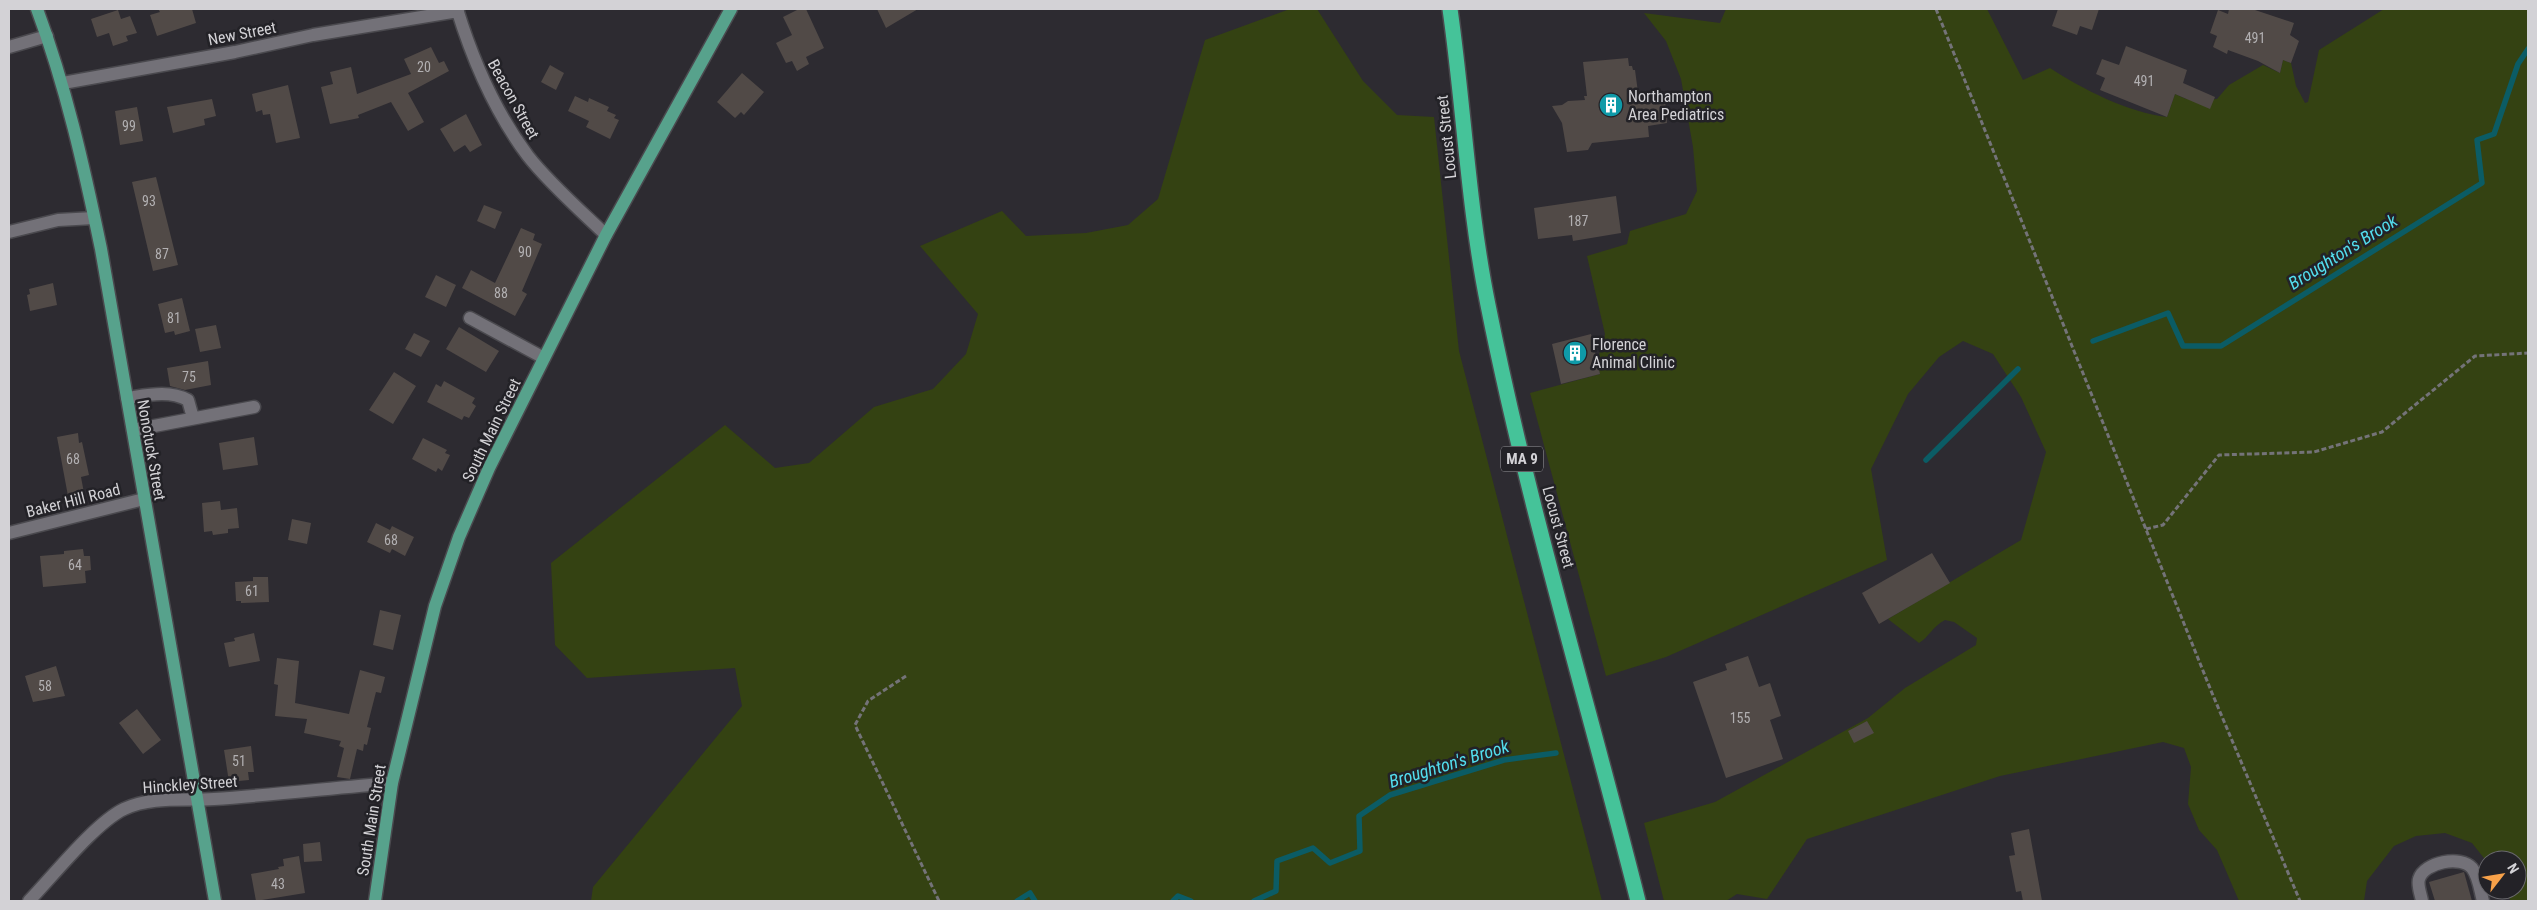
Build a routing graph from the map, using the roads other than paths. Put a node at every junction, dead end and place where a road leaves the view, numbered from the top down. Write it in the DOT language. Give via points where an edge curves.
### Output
graph roads {
  1 [pos="37,9"];
  2 [pos="730,9"];
  3 [pos="1450,9"];
  4 [pos="458,10"];
  5 [pos="47,36"];
  6 [pos="9,46"];
  7 [pos="63,83"];
  8 [pos="94,218"];
  9 [pos="9,232"];
  10 [pos="606,235"];
  11 [pos="470,318"];
  12 [pos="544,358"];
  13 [pos="127,398"];
  14 [pos="254,406"];
  15 [pos="193,418"];
  16 [pos="133,430"];
  17 [pos="144,499"];
  18 [pos="9,533"];
  19 [pos="392,783"];
  20 [pos="196,800"];
  21 [pos="29,901"];
  22 [pos="215,901"];
  23 [pos="375,901"];
  24 [pos="1638,901"];
  25 [pos="2422,901"];
  26 [pos="2483,901"];
  1 -- 5 [label="main road, Nonotuck Street"];
  2 -- 10 [label="main road, South Main Street"];
  3 -- 24 [label="highway, Locust Street / MA 9" via="1470,198 1504,385"];
  4 -- 7 [label="street, New Street"];
  4 -- 10 [label="street, Beacon Street" via="479,70 498,110 529,157"];
  5 -- 6 [label="street"];
  5 -- 7 [label="main road, Nonotuck Street"];
  7 -- 8 [label="main road, Nonotuck Street"];
  8 -- 9 [label="street" via="58,220"];
  8 -- 13 [label="main road, Nonotuck Street"];
  10 -- 12 [label="main road, South Main Street"];
  11 -- 12 [label="street"];
  12 -- 19 [label="main road, South Main Street" via="459,537 435,606"];
  13 -- 15 [label="street" via="167,393 178,395 188,400"];
  13 -- 16 [label="main road, Nonotuck Street"];
  14 -- 15 [label="street"];
  15 -- 16 [label="street"];
  16 -- 17 [label="main road, Nonotuck Street"];
  17 -- 18 [label="street, Baker Hill Road"];
  17 -- 20 [label="main road, Nonotuck Street"];
  19 -- 20 [label="street, Hinckley Street"];
  19 -- 23 [label="main road, South Main Street"];
  20 -- 21 [label="street, Hinckley Street" via="158,800 137,804 114,815"];
  20 -- 22 [label="main road, Nonotuck Street"];
  25 -- 26 [label="street" via="2418,881 2421,874 2428,867 2457,861 2471,867"];
}
